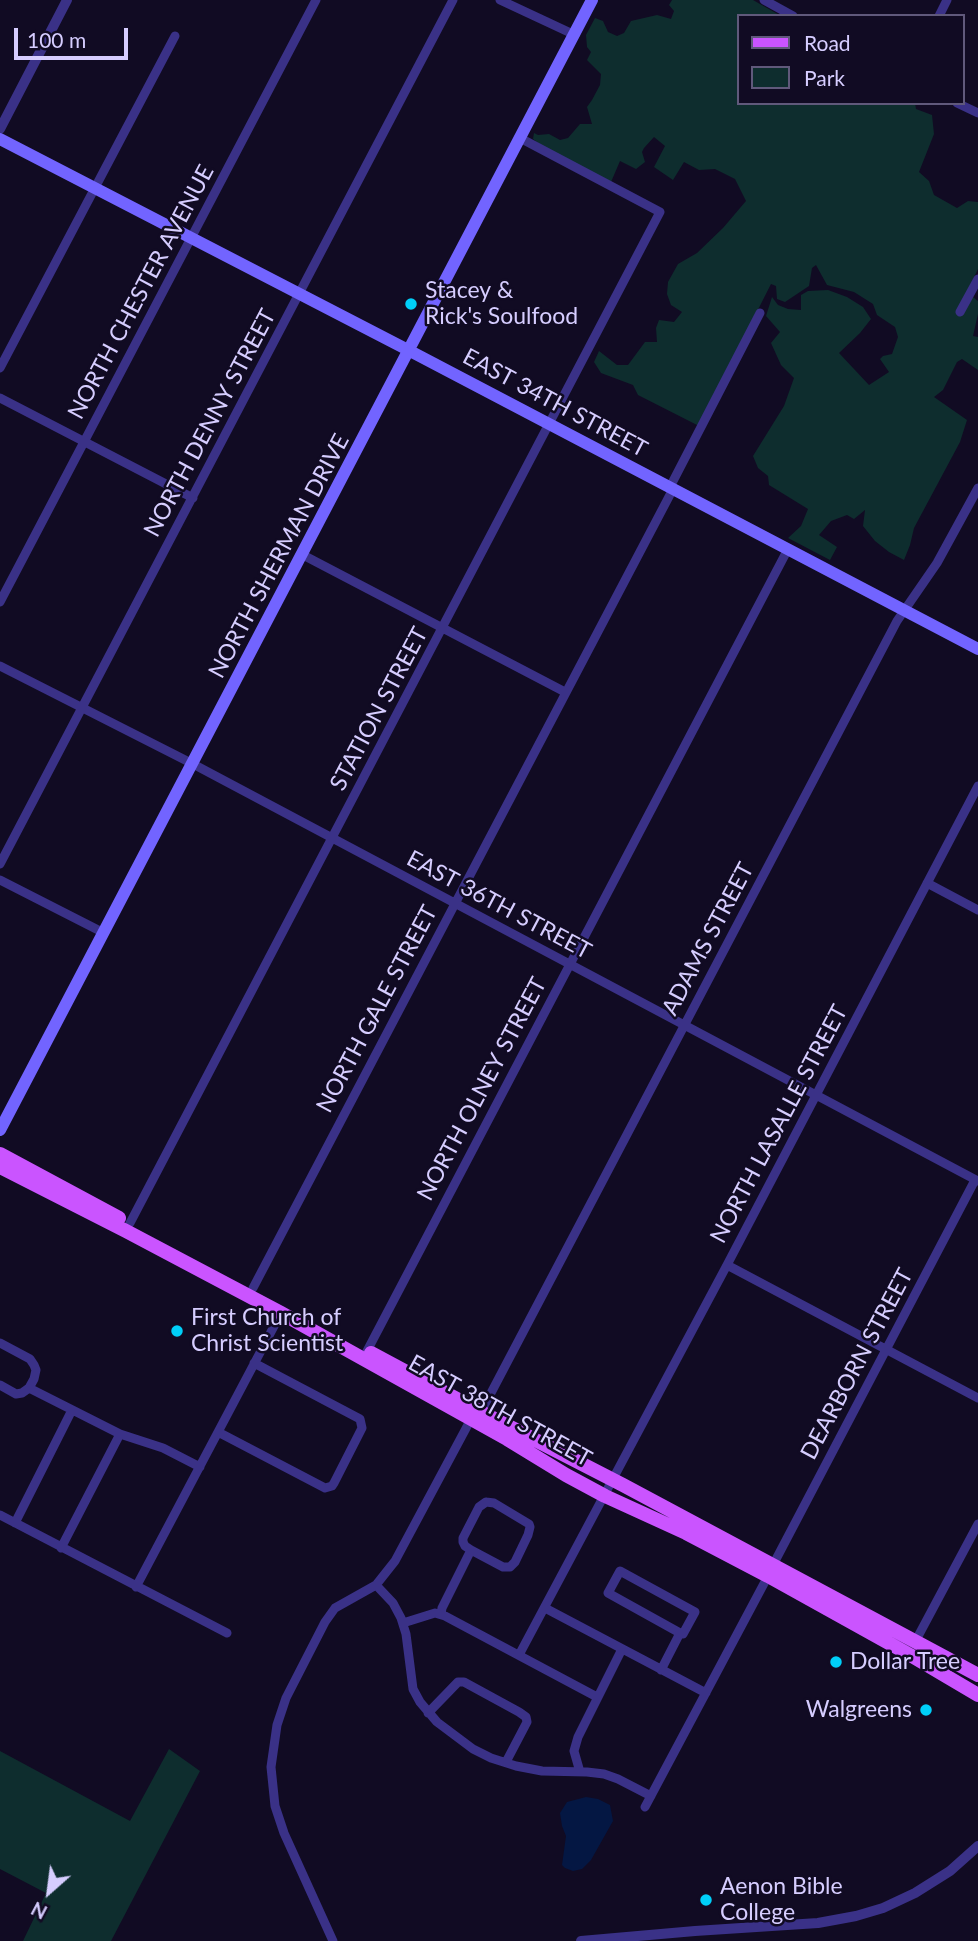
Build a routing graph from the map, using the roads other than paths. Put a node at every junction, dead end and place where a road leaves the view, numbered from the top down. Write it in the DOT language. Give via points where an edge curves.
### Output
graph roads {
  1 [pos="67,0"];
  2 [pos="316,0"];
  3 [pos="453,0"];
  4 [pos="500,0"];
  5 [pos="592,0"];
  6 [pos="767,1"];
  7 [pos="790,14"];
  8 [pos="575,35"];
  9 [pos="174,36"];
  10 [pos="961,105"];
  11 [pos="978,113"];
  12 [pos="0,129"];
  13 [pos="520,138"];
  14 [pos="0,139"];
  15 [pos="94,188"];
  16 [pos="191,238"];
  17 [pos="978,279"];
  18 [pos="299,294"];
  19 [pos="960,312"];
  20 [pos="760,313"];
  21 [pos="410,351"];
  22 [pos="0,368"];
  23 [pos="0,398"];
  24 [pos="550,425"];
  25 [pos="84,442"];
  26 [pos="672,488"];
  27 [pos="978,488"];
  28 [pos="193,498"];
  29 [pos="788,549"];
  30 [pos="303,555"];
  31 [pos="0,602"];
  32 [pos="904,610"];
  33 [pos="443,628"];
  34 [pos="978,649"];
  35 [pos="0,666"];
  36 [pos="565,692"];
  37 [pos="82,708"];
  38 [pos="193,764"];
  39 [pos="978,786"];
  40 [pos="333,838"];
  41 [pos="0,864"];
  42 [pos="0,880"];
  43 [pos="927,883"];
  44 [pos="454,903"];
  45 [pos="978,910"];
  46 [pos="104,933"];
  47 [pos="569,964"];
  48 [pos="685,1024"];
  49 [pos="816,1095"];
  50 [pos="0,1130"];
  51 [pos="0,1154"];
  52 [pos="0,1167"];
  53 [pos="977,1181"];
  54 [pos="130,1223"];
  55 [pos="727,1265"];
  56 [pos="253,1289"];
  57 [pos="281,1313"];
  58 [pos="0,1343"];
  59 [pos="887,1349"];
  60 [pos="367,1350"];
  61 [pos="254,1363"];
  62 [pos="0,1385"];
  63 [pos="29,1388"];
  64 [pos="978,1398"];
  65 [pos="72,1410"];
  66 [pos="476,1416"];
  67 [pos="218,1432"];
  68 [pos="120,1434"];
  69 [pos="200,1468"];
  70 [pos="613,1481"];
  71 [pos="605,1496"];
  72 [pos="0,1515"];
  73 [pos="15,1523"];
  74 [pos="978,1524"];
  75 [pos="61,1548"];
  76 [pos="471,1550"];
  77 [pos="770,1571"];
  78 [pos="376,1585"];
  79 [pos="136,1587"];
  80 [pos="545,1608"];
  81 [pos="441,1614"];
  82 [pos="403,1623"];
  83 [pos="227,1633"];
  84 [pos="680,1633"];
  85 [pos="915,1642"];
  86 [pos="622,1649"];
  87 [pos="519,1655"];
  88 [pos="661,1670"];
  89 [pos="978,1675"];
  90 [pos="706,1693"];
  91 [pos="978,1695"];
  92 [pos="597,1697"];
  93 [pos="428,1713"];
  94 [pos="506,1762"];
  95 [pos="580,1772"];
  96 [pos="651,1796"];
  97 [pos="645,1807"];
  98 [pos="978,1846"];
  99 [pos="603,1940"];
  100 [pos="333,1941"];
  101 [pos="581,1941"];
  1 -- 12 [label="street"];
  2 -- 16 [label="street, NORTH CHESTER AVENUE"];
  3 -- 18 [label="street, NORTH DENNY STREET"];
  4 -- 8 [label="street"];
  5 -- 8 [label="main road, NORTH SHERMAN DRIVE"];
  6 -- 7 [label="street"];
  8 -- 13 [label="main road, NORTH SHERMAN DRIVE"];
  9 -- 15 [label="street"];
  10 -- 11 [label="street"];
  13 -- 21 [label="main road, NORTH SHERMAN DRIVE"];
  13 -- 24 [label="street, STATION STREET" via="660,212"];
  14 -- 15 [label="main road, EAST 34TH STREET"];
  15 -- 16 [label="main road, EAST 34TH STREET"];
  15 -- 22 [label="street"];
  16 -- 18 [label="main road, EAST 34TH STREET"];
  16 -- 25 [label="street, NORTH CHESTER AVENUE"];
  17 -- 19 [label="street"];
  18 -- 21 [label="main road, EAST 34TH STREET"];
  18 -- 28 [label="street, NORTH DENNY STREET"];
  20 -- 26 [label="street, NORTH GALE STREET"];
  21 -- 24 [label="main road, EAST 34TH STREET"];
  21 -- 30 [label="main road, NORTH SHERMAN DRIVE"];
  23 -- 25 [label="street"];
  24 -- 26 [label="main road, EAST 34TH STREET"];
  24 -- 33 [label="street, STATION STREET"];
  25 -- 28 [label="street"];
  25 -- 31 [label="street, NORTH CHESTER AVENUE"];
  26 -- 29 [label="main road, EAST 34TH STREET"];
  26 -- 36 [label="street, NORTH GALE STREET"];
  27 -- 32 [label="street, ADAMS STREET" via="937,563"];
  28 -- 37 [label="street, NORTH DENNY STREET"];
  29 -- 32 [label="main road, EAST 34TH STREET"];
  29 -- 47 [label="street, NORTH OLNEY STREET"];
  30 -- 33 [label="street"];
  30 -- 38 [label="main road, NORTH SHERMAN DRIVE"];
  32 -- 34 [label="main road, EAST 34TH STREET"];
  32 -- 48 [label="street, ADAMS STREET"];
  33 -- 36 [label="street"];
  33 -- 40 [label="street, STATION STREET"];
  35 -- 37 [label="street, EAST 36TH STREET"];
  36 -- 44 [label="street, NORTH GALE STREET"];
  37 -- 38 [label="street, EAST 36TH STREET"];
  37 -- 41 [label="street, NORTH DENNY STREET"];
  38 -- 40 [label="street, EAST 36TH STREET"];
  38 -- 46 [label="main road, NORTH SHERMAN DRIVE"];
  39 -- 43 [label="street, NORTH LASALLE STREET"];
  40 -- 44 [label="street, EAST 36TH STREET"];
  40 -- 54 [label="street, STATION STREET"];
  42 -- 46 [label="street"];
  43 -- 45 [label="street"];
  43 -- 49 [label="street, NORTH LASALLE STREET"];
  44 -- 47 [label="street, EAST 36TH STREET"];
  44 -- 56 [label="street, NORTH GALE STREET"];
  46 -- 50 [label="main road, NORTH SHERMAN DRIVE"];
  47 -- 48 [label="street, EAST 36TH STREET"];
  47 -- 60 [label="street, NORTH OLNEY STREET"];
  48 -- 49 [label="street, EAST 36TH STREET"];
  48 -- 66 [label="street, ADAMS STREET"];
  49 -- 53 [label="street, EAST 36TH STREET"];
  49 -- 55 [label="street, NORTH LASALLE STREET"];
  51 -- 54 [label="main road, EAST 38TH STREET"];
  52 -- 57 [label="main road, EAST 38TH STREET"];
  53 -- 59 [label="street, DEARBORN STREET"];
  54 -- 56 [label="main road, EAST 38TH STREET"];
  55 -- 59 [label="street"];
  55 -- 70 [label="street, NORTH LASALLE STREET"];
  56 -- 60 [label="main road, EAST 38TH STREET"];
  57 -- 61 [label="street"];
  57 -- 66 [label="main road, EAST 38TH STREET"];
  58 -- 63 [label="street" via="32,1361 35,1374"];
  59 -- 64 [label="street"];
  59 -- 77 [label="street, DEARBORN STREET"];
  60 -- 66 [label="main road, EAST 38TH STREET"];
  61 -- 67 [label="street"];
  61 -- 67 [label="street" via="360,1419 362,1428 334,1483 322,1487"];
  62 -- 63 [label="street" via="16,1394"];
  63 -- 65 [label="street"];
  65 -- 68 [label="street"];
  65 -- 73 [label="street"];
  66 -- 70 [label="main road, EAST 38TH STREET"];
  66 -- 71 [label="main road, EAST 38TH STREET"];
  66 -- 78 [label="street, ADAMS STREET" via="404,1547"];
  67 -- 69 [label="street"];
  68 -- 69 [label="street" via="163,1448"];
  68 -- 75 [label="street"];
  69 -- 79 [label="street"];
  70 -- 71 [label="street, NORTH LASALLE STREET"];
  70 -- 77 [label="main road, EAST 38TH STREET"];
  71 -- 77 [label="main road, EAST 38TH STREET"];
  71 -- 80 [label="street, NORTH LASALLE STREET"];
  72 -- 73 [label="street"];
  73 -- 75 [label="street"];
  74 -- 85 [label="street"];
  75 -- 79 [label="street"];
  76 -- 76 [label="street" via="510,1567 528,1535 529,1524 486,1502 463,1538"];
  76 -- 81 [label="street"];
  77 -- 85 [label="main road, EAST 38TH STREET"];
  77 -- 90 [label="street, DEARBORN STREET"];
  77 -- 91 [label="main road, EAST 38TH STREET"];
  78 -- 82 [label="street"];
  78 -- 100 [label="street" via="335,1608 326,1622 285,1701 271,1760 275,1806 284,1833"];
  79 -- 83 [label="street"];
  80 -- 86 [label="street"];
  80 -- 87 [label="street, NORTH LASALLE STREET"];
  81 -- 82 [label="street"];
  81 -- 87 [label="street"];
  82 -- 93 [label="street" via="411,1681"];
  84 -- 84 [label="street" via="608,1593 620,1571 695,1612"];
  84 -- 88 [label="street"];
  85 -- 89 [label="main road, EAST 38TH STREET"];
  86 -- 88 [label="street"];
  86 -- 92 [label="street"];
  87 -- 92 [label="street"];
  88 -- 90 [label="street"];
  90 -- 96 [label="street, DEARBORN STREET"];
  92 -- 95 [label="street" via="575,1744"];
  93 -- 94 [label="street" via="473,1749"];
  93 -- 94 [label="street" via="458,1682 519,1712 527,1722"];
  94 -- 95 [label="street" via="542,1771"];
  95 -- 96 [label="street" via="611,1776"];
  96 -- 97 [label="street, DEARBORN STREET"];
  98 -- 99 [label="street" via="927,1886 856,1916"];
  99 -- 101 [label="street"];
}
